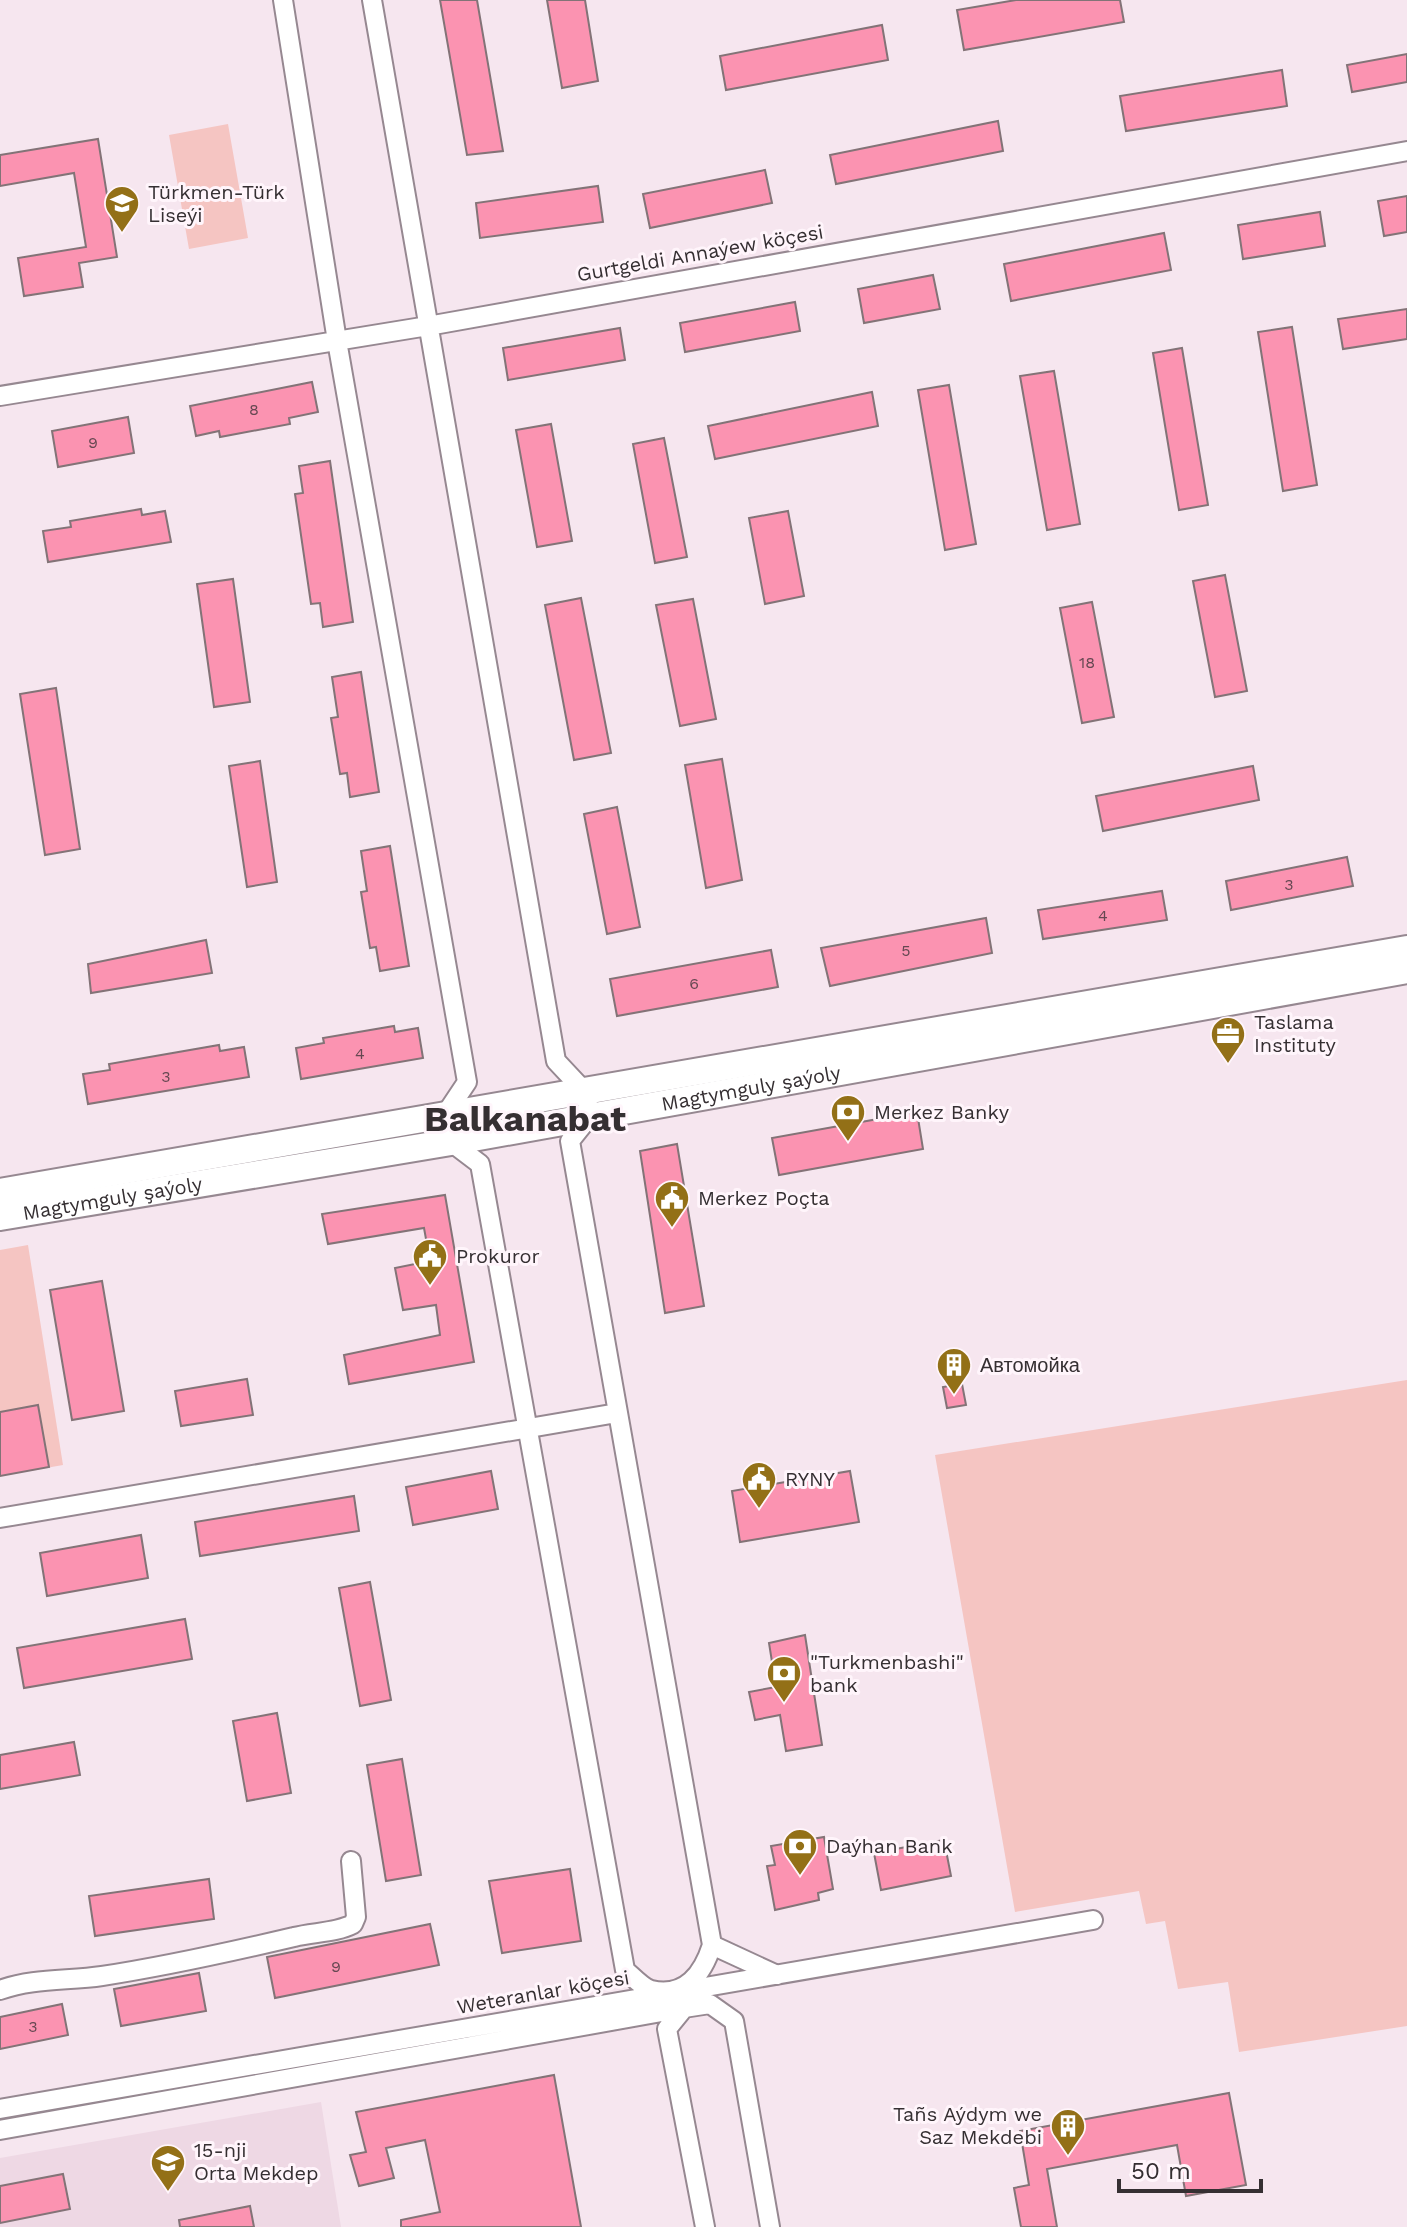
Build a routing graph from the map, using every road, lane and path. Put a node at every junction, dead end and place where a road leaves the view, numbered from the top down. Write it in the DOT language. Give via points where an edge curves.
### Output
graph roads {
  1 [pos="283,0"];
  2 [pos="372,0"];
  3 [pos="1407,151"];
  4 [pos="428,326"];
  5 [pos="337,341"];
  6 [pos="0,396"];
  7 [pos="1407,949"];
  8 [pos="1407,970"];
  9 [pos="588,1104"];
  10 [pos="445,1115"];
  11 [pos="451,1142"];
  12 [pos="0,1192"];
  13 [pos="0,1217"];
  14 [pos="617,1413"];
  15 [pos="530,1427"];
  16 [pos="0,1518"];
  17 [pos="351,1861"];
  18 [pos="1093,1920"];
  19 [pos="712,1945"];
  20 [pos="625,1970"];
  21 [pos="777,1975"];
  22 [pos="682,1989"];
  23 [pos="0,1990"];
  24 [pos="592,2007"];
  25 [pos="684,2008"];
  26 [pos="0,2109"];
  27 [pos="0,2130"];
  28 [pos="705,2227"];
  29 [pos="770,2227"];
  1 -- 5 [label="street"];
  2 -- 4 [label="street"];
  3 -- 4 [label="street, Gurtgeldi Annaýew köçesi"];
  4 -- 5 [label="street, Gurtgeldi Annaýew köçesi"];
  4 -- 9 [label="street" via="556,1061"];
  5 -- 6 [label="street, Gurtgeldi Annaýew köçesi"];
  5 -- 10 [label="street" via="467,1082"];
  7 -- 9 [label="street, Magtymguly şaýoly"];
  8 -- 9 [label="street, Magtymguly şaýoly"];
  9 -- 10 [label="street, Magtymguly şaýoly"];
  9 -- 11 [label="street, Magtymguly şaýoly"];
  9 -- 14 [label="street" via="570,1141"];
  10 -- 11 [label="street"];
  10 -- 12 [label="street, Magtymguly şaýoly"];
  11 -- 13 [label="street, Magtymguly şaýoly"];
  11 -- 15 [label="street" via="480,1164"];
  14 -- 15 [label="street"];
  14 -- 19 [label="street"];
  15 -- 16 [label="street"];
  15 -- 20 [label="street"];
  17 -- 23 [label="street" via="356,1917 343,1929 218,1956"];
  18 -- 21 [label="street, Weteranlar köçesi"];
  19 -- 21 [label="street"];
  19 -- 22 [label="street" via="703,1973"];
  20 -- 22 [label="street" via="650,1990"];
  20 -- 24 [label="street" via="620,1987"];
  21 -- 22 [label="street, Weteranlar köçesi"];
  22 -- 24 [label="street, Weteranlar köçesi"];
  24 -- 26 [label="street, Weteranlar köçesi"];
  25 -- 27 [label="street"];
  25 -- 28 [label="street" via="667,2029"];
  25 -- 29 [label="street" via="710,2004 734,2021"];
}
